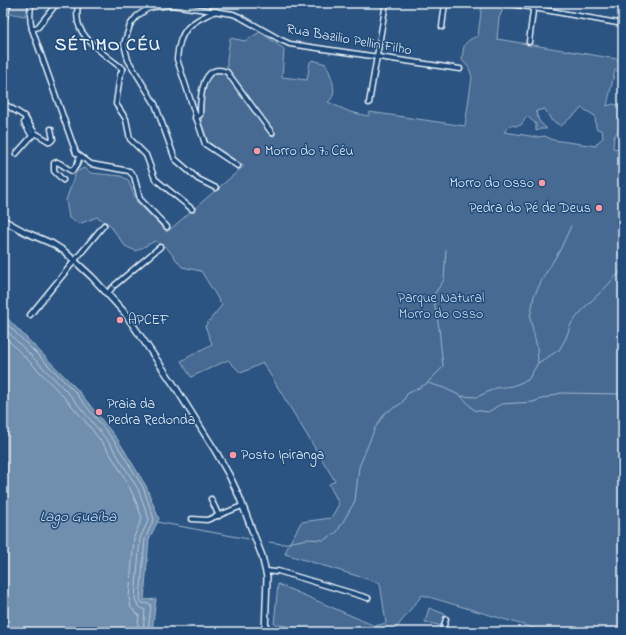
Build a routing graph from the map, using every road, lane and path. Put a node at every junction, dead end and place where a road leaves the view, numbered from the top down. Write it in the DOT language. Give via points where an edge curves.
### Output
graph roads {
  1 [pos="8,3"];
  2 [pos="32,3"];
  3 [pos="57,3"];
  4 [pos="78,3"];
  5 [pos="386,3"];
  6 [pos="445,3"];
  7 [pos="506,3"];
  8 [pos="534,5"];
  9 [pos="216,11"];
  10 [pos="3,23"];
  11 [pos="623,24"];
  12 [pos="442,27"];
  13 [pos="32,29"];
  14 [pos="529,42"];
  15 [pos="377,56"];
  16 [pos="130,66"];
  17 [pos="123,69"];
  18 [pos="460,69"];
  19 [pos="3,103"];
  20 [pos="369,103"];
  21 [pos="195,118"];
  22 [pos="51,128"];
  23 [pos="272,133"];
  24 [pos="33,135"];
  25 [pos="16,154"];
  26 [pos="80,156"];
  27 [pos="238,166"];
  28 [pos="63,180"];
  29 [pos="216,188"];
  30 [pos="192,209"];
  31 [pos="3,220"];
  32 [pos="104,225"];
  33 [pos="167,227"];
  34 [pos="160,247"];
  35 [pos="75,260"];
  36 [pos="108,292"];
  37 [pos="30,315"];
  38 [pos="211,499"];
  39 [pos="242,506"];
  40 [pos="219,516"];
  41 [pos="192,518"];
  42 [pos="266,571"];
  43 [pos="368,598"];
  44 [pos="446,619"];
  45 [pos="265,632"];
  46 [pos="442,632"];
  1 -- 10 [label="main road"];
  2 -- 13 [label="street"];
  3 -- 13 [label="street" via="38,27"];
  4 -- 17 [label="street" via="79,26 85,37"];
  5 -- 15 [label="street"];
  6 -- 12 [label="street"];
  7 -- 8 [label="street"];
  8 -- 11 [label="street"];
  8 -- 14 [label="street"];
  9 -- 15 [label="street, Rua Bazilio Pellin Filho" via="240,17 290,44"];
  9 -- 16 [label="street, Rua Bazilio Pellin Filho" via="172,5 154,7 137,16 130,25 124,44"];
  9 -- 21 [label="street" via="186,29 180,36 177,47 177,58"];
  13 -- 26 [label="street" via="76,153"];
  15 -- 18 [label="street, Rua Bazilio Pellin Filho"];
  15 -- 20 [label="street"];
  16 -- 17 [label="street"];
  16 -- 29 [label="street, Rua Bazilio Pellin Filho" via="155,104 175,159 198,179"];
  17 -- 30 [label="street" via="116,104 126,119 130,139 146,155 155,180"];
  19 -- 24 [label="street" via="26,119"];
  21 -- 23 [label="street" via="200,115 200,96 207,76 218,69 227,72"];
  21 -- 27 [label="street" via="205,144"];
  22 -- 24 [label="street" via="53,139 50,142"];
  24 -- 25 [label="street"];
  26 -- 28 [label="street" via="72,171 61,163 54,164 54,171"];
  26 -- 33 [label="street" via="91,164 129,171 134,176 140,199"];
  31 -- 35 [label="main road" via="53,244"];
  32 -- 35 [label="street"];
  34 -- 36 [label="street"];
  35 -- 36 [label="main road"];
  35 -- 37 [label="street"];
  36 -- 39 [label="main road" via="136,328 216,452"];
  38 -- 40 [label="street"];
  39 -- 40 [label="street"];
  39 -- 42 [label="main road"];
  40 -- 41 [label="street" via="207,520"];
  42 -- 43 [label="street"];
  42 -- 45 [label="main road" via="268,594"];
  44 -- 46 [label="street"];
}
